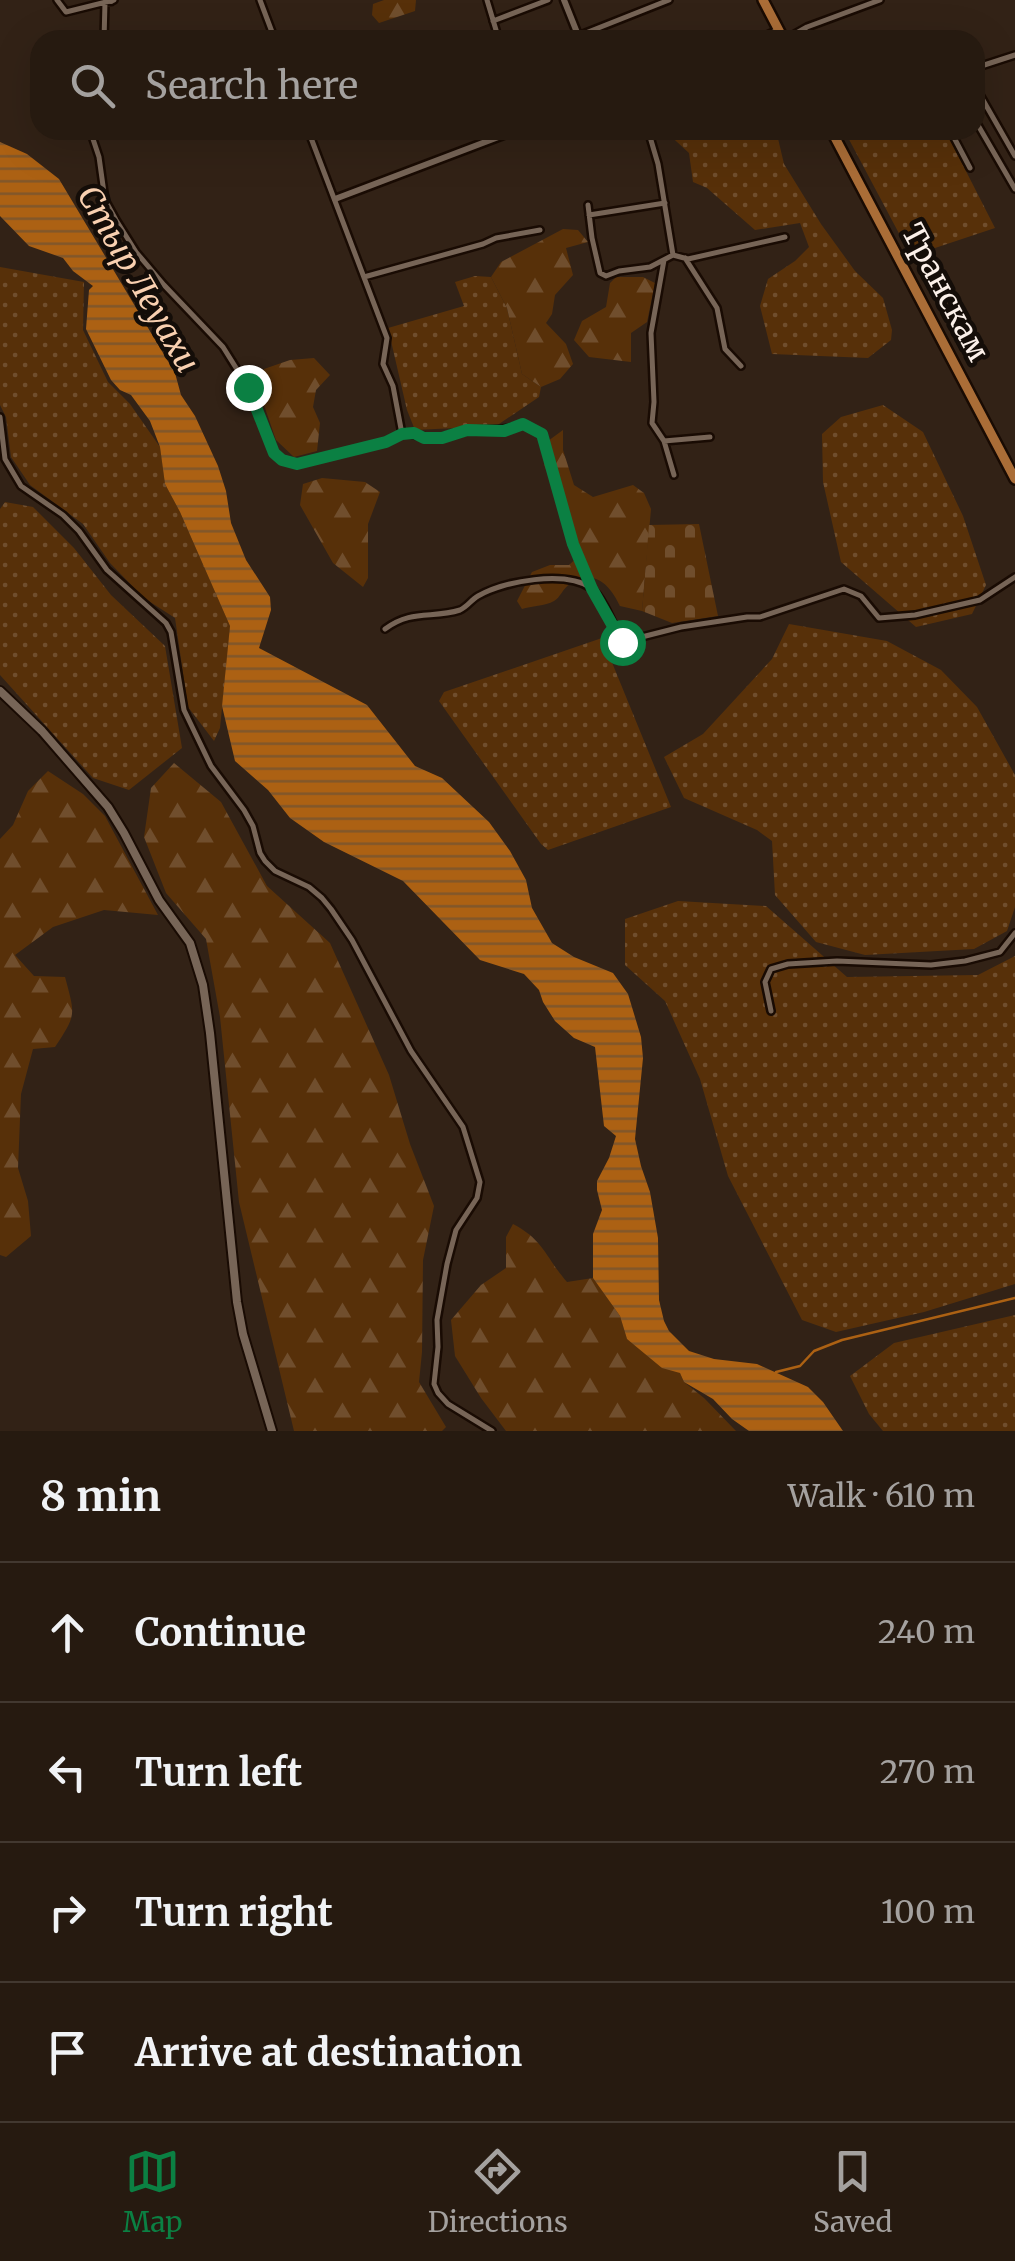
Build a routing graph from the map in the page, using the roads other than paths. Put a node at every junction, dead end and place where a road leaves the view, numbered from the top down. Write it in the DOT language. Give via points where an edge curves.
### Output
graph roads {
  1 [pos="58,0"];
  2 [pos="260,0"];
  3 [pos="487,0"];
  4 [pos="548,0"];
  5 [pos="564,0"];
  6 [pos="668,0"];
  7 [pos="763,0"];
  8 [pos="880,0"];
  9 [pos="110,1"];
  10 [pos="859,4"];
  11 [pos="493,20"];
  12 [pos="106,30"];
  13 [pos="271,30"];
  14 [pos="496,30"];
  15 [pos="576,30"];
  16 [pos="598,30"];
  17 [pos="778,30"];
  18 [pos="800,30"];
  19 [pos="1015,55"];
  20 [pos="985,65"];
  21 [pos="985,104"];
  22 [pos="985,137"];
  23 [pos="93,140"];
  24 [pos="312,140"];
  25 [pos="490,140"];
  26 [pos="651,140"];
  27 [pos="836,140"];
  28 [pos="955,140"];
  29 [pos="1015,156"];
  30 [pos="970,168"];
  31 [pos="1015,189"];
  32 [pos="335,200"];
  33 [pos="665,204"];
  34 [pos="588,205"];
  35 [pos="589,214"];
  36 [pos="540,230"];
  37 [pos="786,236"];
  38 [pos="673,255"];
  39 [pos="685,258"];
  40 [pos="664,260"];
  41 [pos="364,277"];
  42 [pos="741,366"];
  43 [pos="0,417"];
  44 [pos="402,434"];
  45 [pos="710,437"];
  46 [pos="664,440"];
  47 [pos="674,476"];
  48 [pos="1015,479"];
  49 [pos="1015,577"];
  50 [pos="592,589"];
  51 [pos="385,629"];
  52 [pos="0,691"];
  53 [pos="1015,933"];
  54 [pos="772,1012"];
  55 [pos="272,1431"];
  56 [pos="492,1431"];
  1 -- 9 [label="street" via="66,12"];
  2 -- 13 [label="street"];
  3 -- 11 [label="street"];
  4 -- 11 [label="street"];
  5 -- 15 [label="street"];
  6 -- 16 [label="street"];
  7 -- 17 [label="highway"];
  8 -- 10 [label="street"];
  9 -- 12 [label="street"];
  10 -- 18 [label="street"];
  11 -- 14 [label="street"];
  19 -- 20 [label="street"];
  21 -- 29 [label="street"];
  22 -- 31 [label="street"];
  23 -- 44 [label="street" via="105,200 116,220 136,252 223,347 248,387 274,453 297,464"];
  24 -- 32 [label="street"];
  25 -- 32 [label="street"];
  26 -- 33 [label="street"];
  27 -- 48 [label="highway, Транскам"];
  28 -- 30 [label="street"];
  32 -- 41 [label="street"];
  33 -- 35 [label="street"];
  33 -- 38 [label="street"];
  34 -- 35 [label="street"];
  35 -- 40 [label="street" via="600,273"];
  36 -- 41 [label="street"];
  37 -- 39 [label="street"];
  38 -- 39 [label="street"];
  38 -- 40 [label="street"];
  39 -- 42 [label="street" via="717,308 725,349"];
  40 -- 46 [label="street" via="651,333 652,422"];
  41 -- 44 [label="street" via="386,338 382,364"];
  43 -- 56 [label="street" via="5,459 21,486 63,515 107,570 172,632 184,710 210,766 253,826 260,853 275,871 322,898 463,1128 480,1182 447,1264 434,1384 448,1404"];
  44 -- 50 [label="street" via="442,438 523,424 542,434"];
  45 -- 46 [label="street"];
  46 -- 47 [label="street"];
  49 -- 50 [label="street" via="980,600 916,615 879,618 862,596 844,589 773,614 622,642"];
  50 -- 51 [label="street" via="568,578 505,585 463,609 399,618"];
  52 -- 55 [label="main road" via="108,807 190,943 210,1032 237,1302"];
  53 -- 54 [label="street" via="1000,952 965,961 837,960 772,968 765,982"];
}
